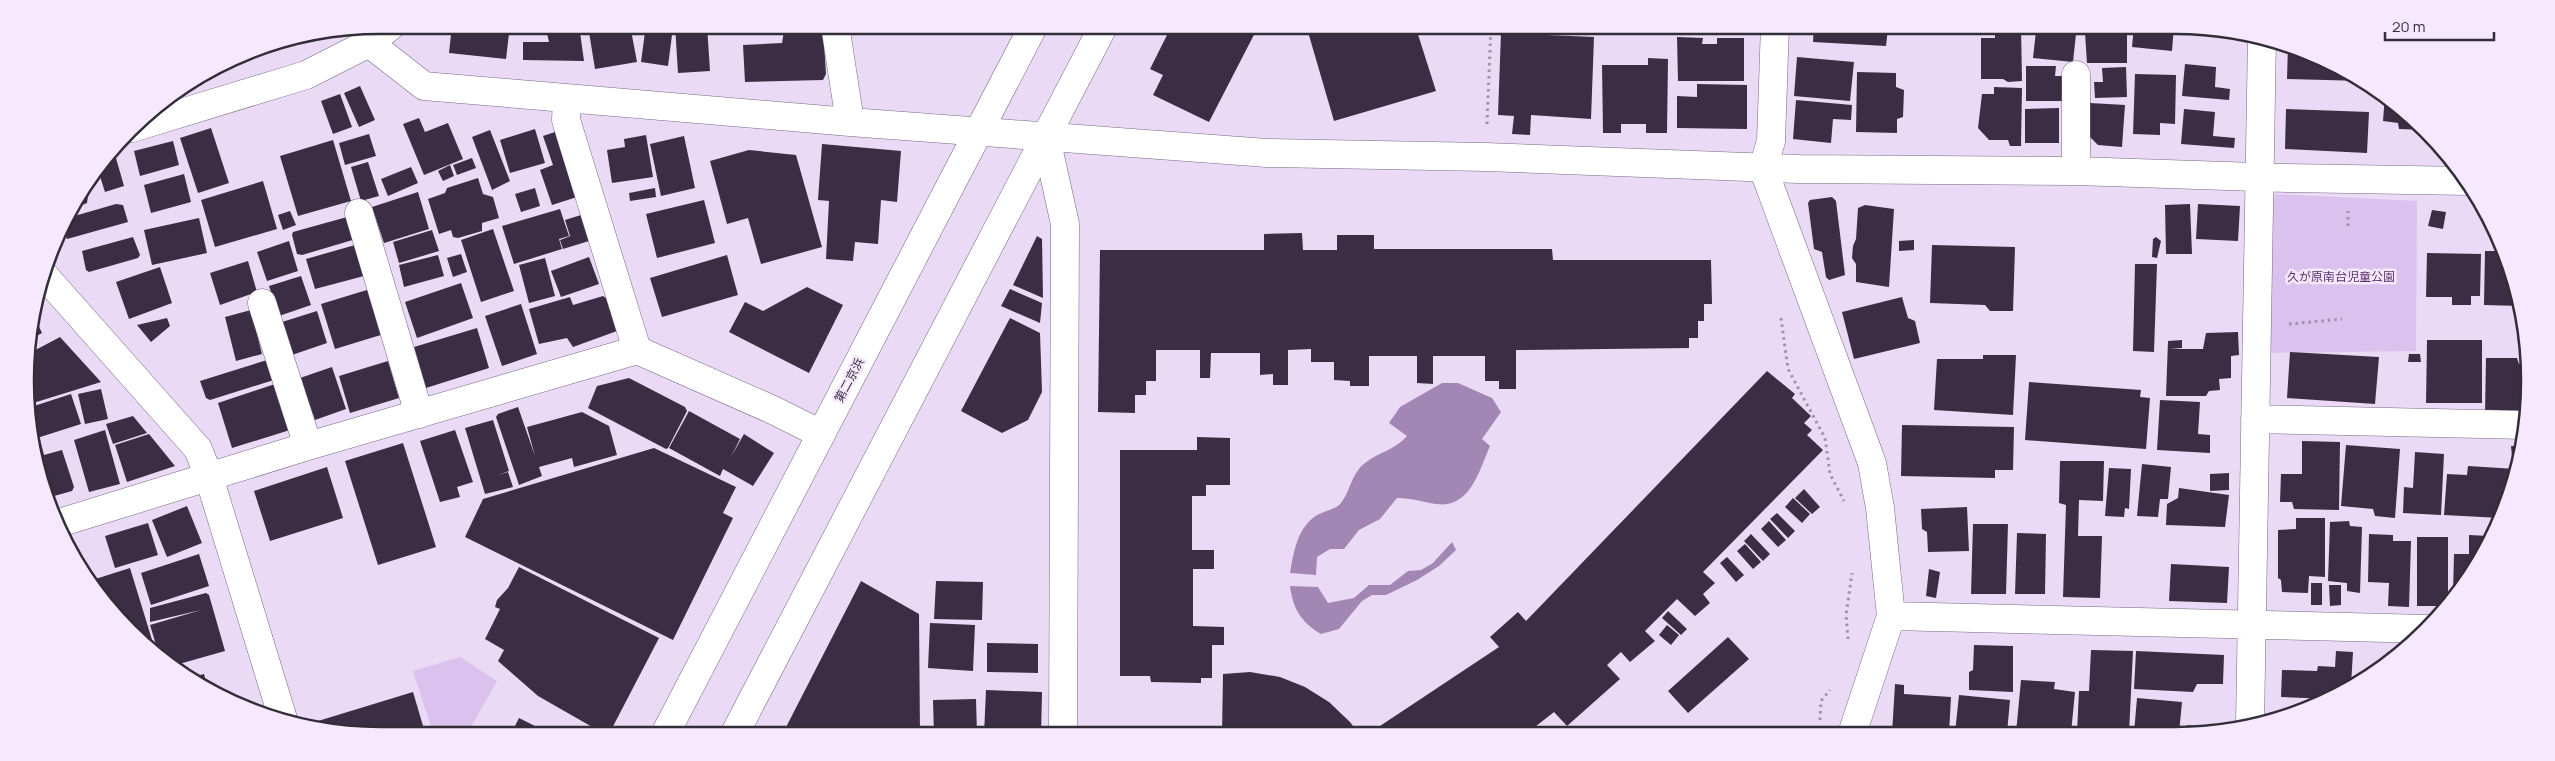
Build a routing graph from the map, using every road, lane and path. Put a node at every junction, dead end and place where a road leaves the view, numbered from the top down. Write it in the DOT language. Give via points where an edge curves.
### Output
graph roads {
  1 [pos="380,34"];
  2 [pos="836,34"];
  3 [pos="1029,34"];
  4 [pos="1099,34"];
  5 [pos="1491,34"];
  6 [pos="1775,34"];
  7 [pos="369,43"];
  8 [pos="2262,45"];
  9 [pos="2076,75"];
  10 [pos="568,100"];
  11 [pos="850,122"];
  12 [pos="149,123"];
  13 [pos="978,132"];
  14 [pos="1046,138"];
  15 [pos="1486,157"];
  16 [pos="1763,168"];
  17 [pos="2076,171"];
  18 [pos="2259,176"];
  19 [pos="2457,180"];
  20 [pos="358,213"];
  21 [pos="49,281"];
  22 [pos="262,303"];
  23 [pos="1781,312"];
  24 [pos="2342,319"];
  25 [pos="2256,327"];
  26 [pos="637,350"];
  27 [pos="419,414"];
  28 [pos="2255,418"];
  29 [pos="2518,425"];
  30 [pos="821,434"];
  31 [pos="308,446"];
  32 [pos="209,476"];
  33 [pos="1845,503"];
  34 [pos="64,521"];
  35 [pos="1852,568"];
  36 [pos="1891,616"];
  37 [pos="2251,625"];
  38 [pos="2417,629"];
  39 [pos="1848,643"];
  40 [pos="1832,688"];
  41 [pos="281,712"];
  42 [pos="2250,719"];
  43 [pos="1820,725"];
  44 [pos="669,727"];
  45 [pos="738,727"];
  46 [pos="1063,727"];
  47 [pos="1854,727"];
  1 -- 7 [label="main road"];
  2 -- 11 [label="main road"];
  3 -- 13 [label="main road, 第二京浜"];
  4 -- 14 [label="main road"];
  5 -- 15 [label="path"];
  6 -- 16 [label="main road" via="1771,140"];
  7 -- 10 [label="main road" via="424,86"];
  7 -- 12 [label="main road" via="306,75"];
  8 -- 18 [label="main road"];
  9 -- 17 [label="main road"];
  10 -- 11 [label="main road"];
  10 -- 26 [label="main road" via="566,120"];
  11 -- 13 [label="main road"];
  13 -- 14 [label="main road"];
  13 -- 30 [label="main road, 第二京浜"];
  14 -- 15 [label="main road" via="1267,153"];
  14 -- 45 [label="main road"];
  14 -- 46 [label="main road" via="1065,224"];
  15 -- 16 [label="main road"];
  16 -- 17 [label="main road"];
  16 -- 36 [label="main road" via="1872,463"];
  17 -- 18 [label="main road"];
  18 -- 19 [label="main road"];
  18 -- 25 [label="main road"];
  20 -- 27 [label="main road"];
  21 -- 32 [label="main road" via="198,450"];
  22 -- 31 [label="main road"];
  23 -- 33 [label="path" via="1788,369 1826,438 1830,474"];
  24 -- 25 [label="path"];
  25 -- 28 [label="main road"];
  26 -- 27 [label="main road"];
  26 -- 30 [label="main road"];
  27 -- 31 [label="main road"];
  28 -- 29 [label="main road"];
  28 -- 37 [label="main road"];
  30 -- 44 [label="main road, 第二京浜"];
  31 -- 32 [label="main road"];
  32 -- 34 [label="main road"];
  32 -- 41 [label="main road"];
  35 -- 39 [label="path" via="1846,615"];
  36 -- 37 [label="main road"];
  36 -- 47 [label="main road"];
  37 -- 38 [label="main road"];
  37 -- 42 [label="main road"];
  40 -- 43 [label="path" via="1821,700"];
}
